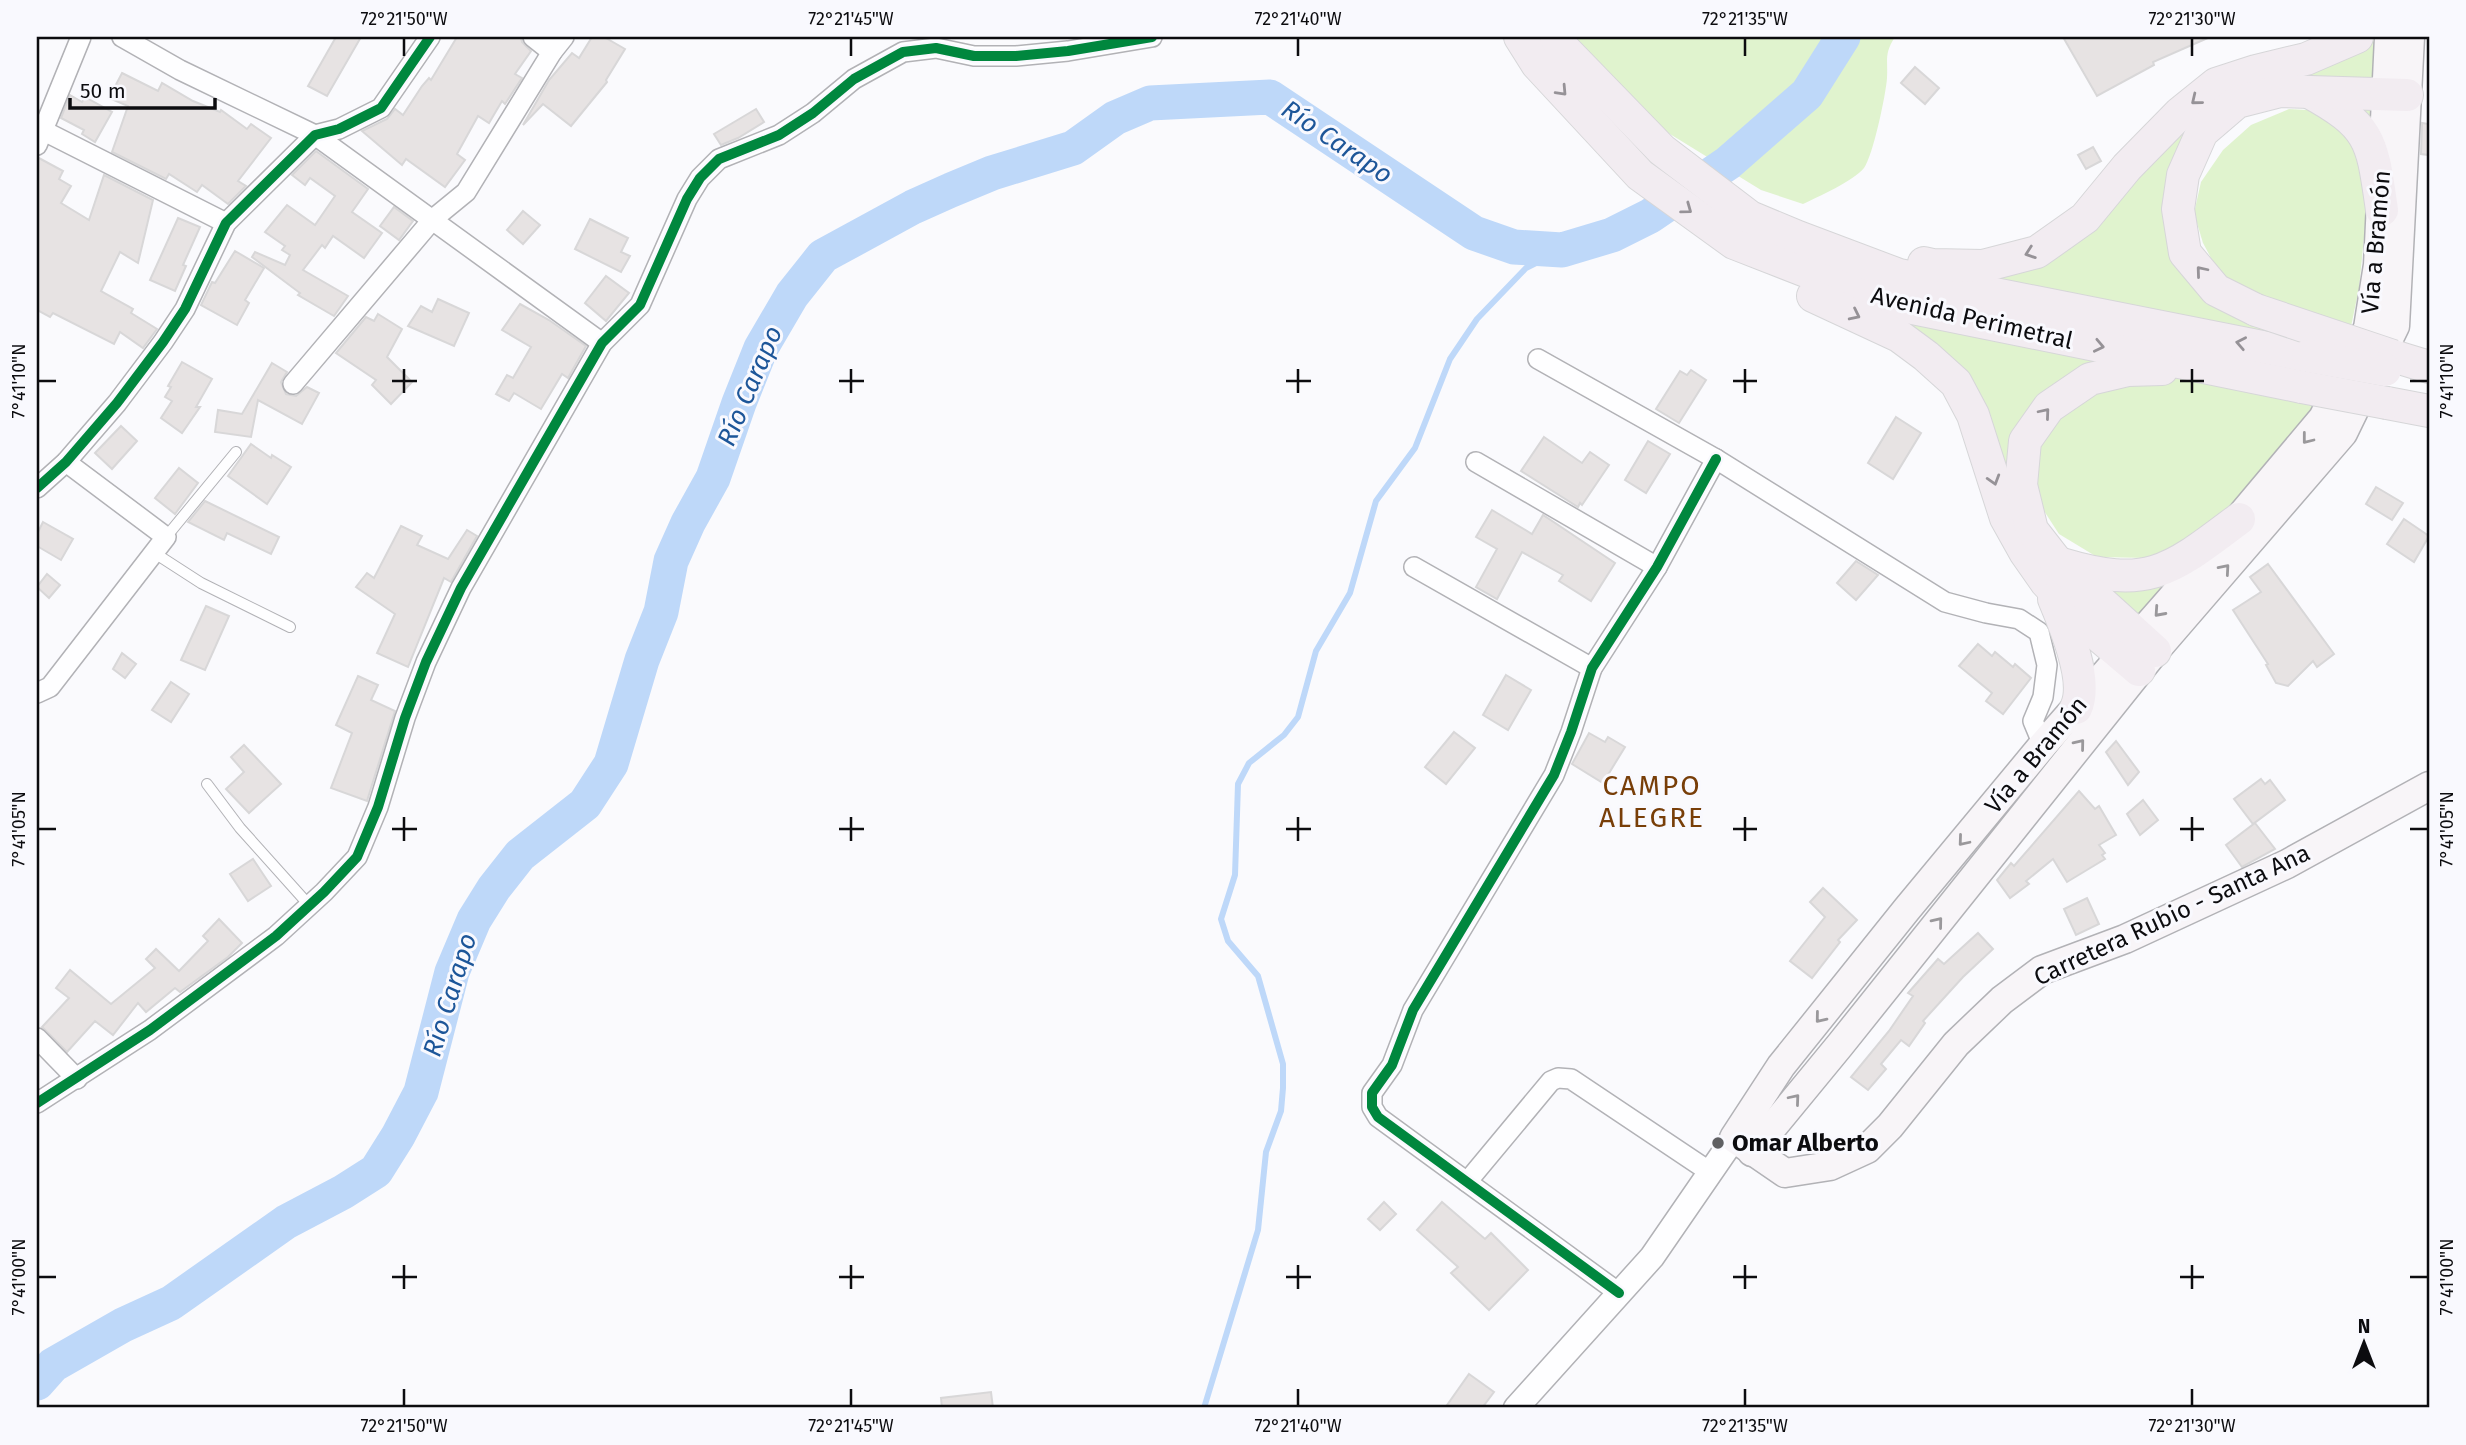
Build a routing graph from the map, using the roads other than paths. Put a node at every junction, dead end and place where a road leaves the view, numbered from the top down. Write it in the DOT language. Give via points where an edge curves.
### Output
graph roads {
  1 [pos="80,37"];
  2 [pos="122,37"];
  3 [pos="533,37"];
  4 [pos="1152,37"];
  5 [pos="1520,37"];
  6 [pos="1556,37"];
  7 [pos="2357,37"];
  8 [pos="2389,37"];
  9 [pos="2410,37"];
  10 [pos="424,39"];
  11 [pos="558,44"];
  12 [pos="2256,71"];
  13 [pos="2398,84"];
  14 [pos="2308,92"];
  15 [pos="315,135"];
  16 [pos="40,138"];
  17 [pos="2382,210"];
  18 [pos="433,219"];
  19 [pos="226,223"];
  20 [pos="1742,230"];
  21 [pos="602,343"];
  22 [pos="1538,359"];
  23 [pos="2393,364"];
  24 [pos="2429,367"];
  25 [pos="2429,378"];
  26 [pos="293,384"];
  27 [pos="2302,387"];
  28 [pos="2429,411"];
  29 [pos="236,452"];
  30 [pos="1716,459"];
  31 [pos="66,462"];
  32 [pos="1476,462"];
  33 [pos="37,488"];
  34 [pos="2239,519"];
  35 [pos="160,545"];
  36 [pos="1415,567"];
  37 [pos="1657,567"];
  38 [pos="2052,572"];
  39 [pos="290,627"];
  40 [pos="2138,653"];
  41 [pos="1592,668"];
  42 [pos="37,694"];
  43 [pos="2076,708"];
  44 [pos="2043,745"];
  45 [pos="207,785"];
  46 [pos="2429,786"];
  47 [pos="310,905"];
  48 [pos="37,1038"];
  49 [pos="76,1079"];
  50 [pos="37,1103"];
  51 [pos="1743,1145"];
  52 [pos="1710,1172"];
  53 [pos="1466,1182"];
  54 [pos="1619,1293"];
  55 [pos="1516,1408"];
  1 -- 16 [label="street"];
  2 -- 15 [label="street"];
  3 -- 11 [label="street"];
  4 -- 21 [label="street" via="1016,56 974,56 936,48 904,52 882,62 779,135 719,159 700,178 640,305"];
  5 -- 20 [label="main road, Avenida Perimetral, one-way" via="1537,64 1640,176"];
  6 -- 20 [label="main road, Avenida Perimetral"];
  7 -- 12 [label="main road" via="2306,59"];
  8 -- 13 [label="main road, Vía a Bramón"];
  9 -- 13 [label="main road, Vía a Bramón"];
  10 -- 15 [label="street" via="381,108 339,129"];
  11 -- 18 [label="street" via="466,192"];
  12 -- 13 [label="main road"];
  12 -- 20 [label="main road, one-way" via="2216,84 2180,113 2085,218 2037,252 1983,266 1933,265"];
  13 -- 14 [label="main road"];
  13 -- 17 [label="main road, Vía a Bramón"];
  40 -- 13 [label="main road, Vía a Bramón, one-way" via="2343,433 2395,326"];
  14 -- 17 [label="main road" via="2340,110 2361,130 2373,152"];
  23 -- 14 [label="main road, one-way, bridge" via="2216,290 2185,253 2178,209 2183,175 2202,132 2236,102 2280,91"];
  15 -- 18 [label="street"];
  15 -- 19 [label="street"];
  16 -- 19 [label="street"];
  17 -- 34 [label="main road, Vía a Bramón, one-way" via="2368,328 2323,418"];
  18 -- 21 [label="street"];
  18 -- 26 [label="street"];
  19 -- 31 [label="street" via="185,309 163,342"];
  23 -- 20 [label="main road, Avenida Perimetral, one-way, bridge" via="2308,356 1899,275 1798,237"];
  20 -- 27 [label="main road, Avenida Perimetral, one-way" via="1888,303"];
  20 -- 38 [label="main road, one-way" via="1773,278 1899,337 1956,383 1973,415 2006,518"];
  21 -- 47 [label="street" via="461,588 426,662 357,857"];
  22 -- 30 [label="street"];
  23 -- 24 [label="main road"];
  23 -- 25 [label="main road, Avenida Perimetral"];
  27 -- 28 [label="main road, Avenida Perimetral, bridge"];
  38 -- 27 [label="main road, one-way" via="2032,530 2021,485 2025,441 2049,407 2090,379 2128,370 2176,368"];
  29 -- 35 [label="lane"];
  30 -- 37 [label="street"];
  30 -- 44 [label="street" via="1945,602 2019,619 2039,632 2047,666 2043,697 2033,721"];
  31 -- 33 [label="street"];
  31 -- 35 [label="street"];
  32 -- 37 [label="street"];
  34 -- 38 [label="main road" via="2173,566 2140,576"];
  34 -- 40 [label="main road, Vía a Bramón, one-way"];
  35 -- 39 [label="lane" via="201,583"];
  35 -- 42 [label="street" via="50,687"];
  36 -- 41 [label="street"];
  37 -- 41 [label="street"];
  38 -- 40 [label="main road"];
  38 -- 43 [label="main road" via="2072,651 2080,700"];
  40 -- 43 [label="main road, Vía a Bramón"];
  51 -- 40 [label="main road, Vía a Bramón, one-way" via="1840,1045"];
  41 -- 53 [label="street" via="1554,775 1413,1010 1392,1065 1372,1093 1373,1112"];
  43 -- 44 [label="main road, Vía a Bramón"];
  44 -- 51 [label="main road, Vía a Bramón, one-way" via="1798,1045"];
  45 -- 47 [label="lane"];
  46 -- 51 [label="main road, Carretera Rubio - Santa Ana" via="2287,864 2125,939 2042,970 1956,1044 1867,1149 1829,1166 1785,1173"];
  47 -- 49 [label="street" via="150,1030"];
  48 -- 49 [label="street"];
  49 -- 50 [label="street"];
  51 -- 52 [label="street, Vía a Bramón"];
  52 -- 53 [label="street" via="1572,1079 1563,1078 1551,1081"];
  52 -- 54 [label="street, Vía a Bramón" via="1652,1257"];
  53 -- 54 [label="street"];
  54 -- 55 [label="street, Vía a Bramón"];
}
